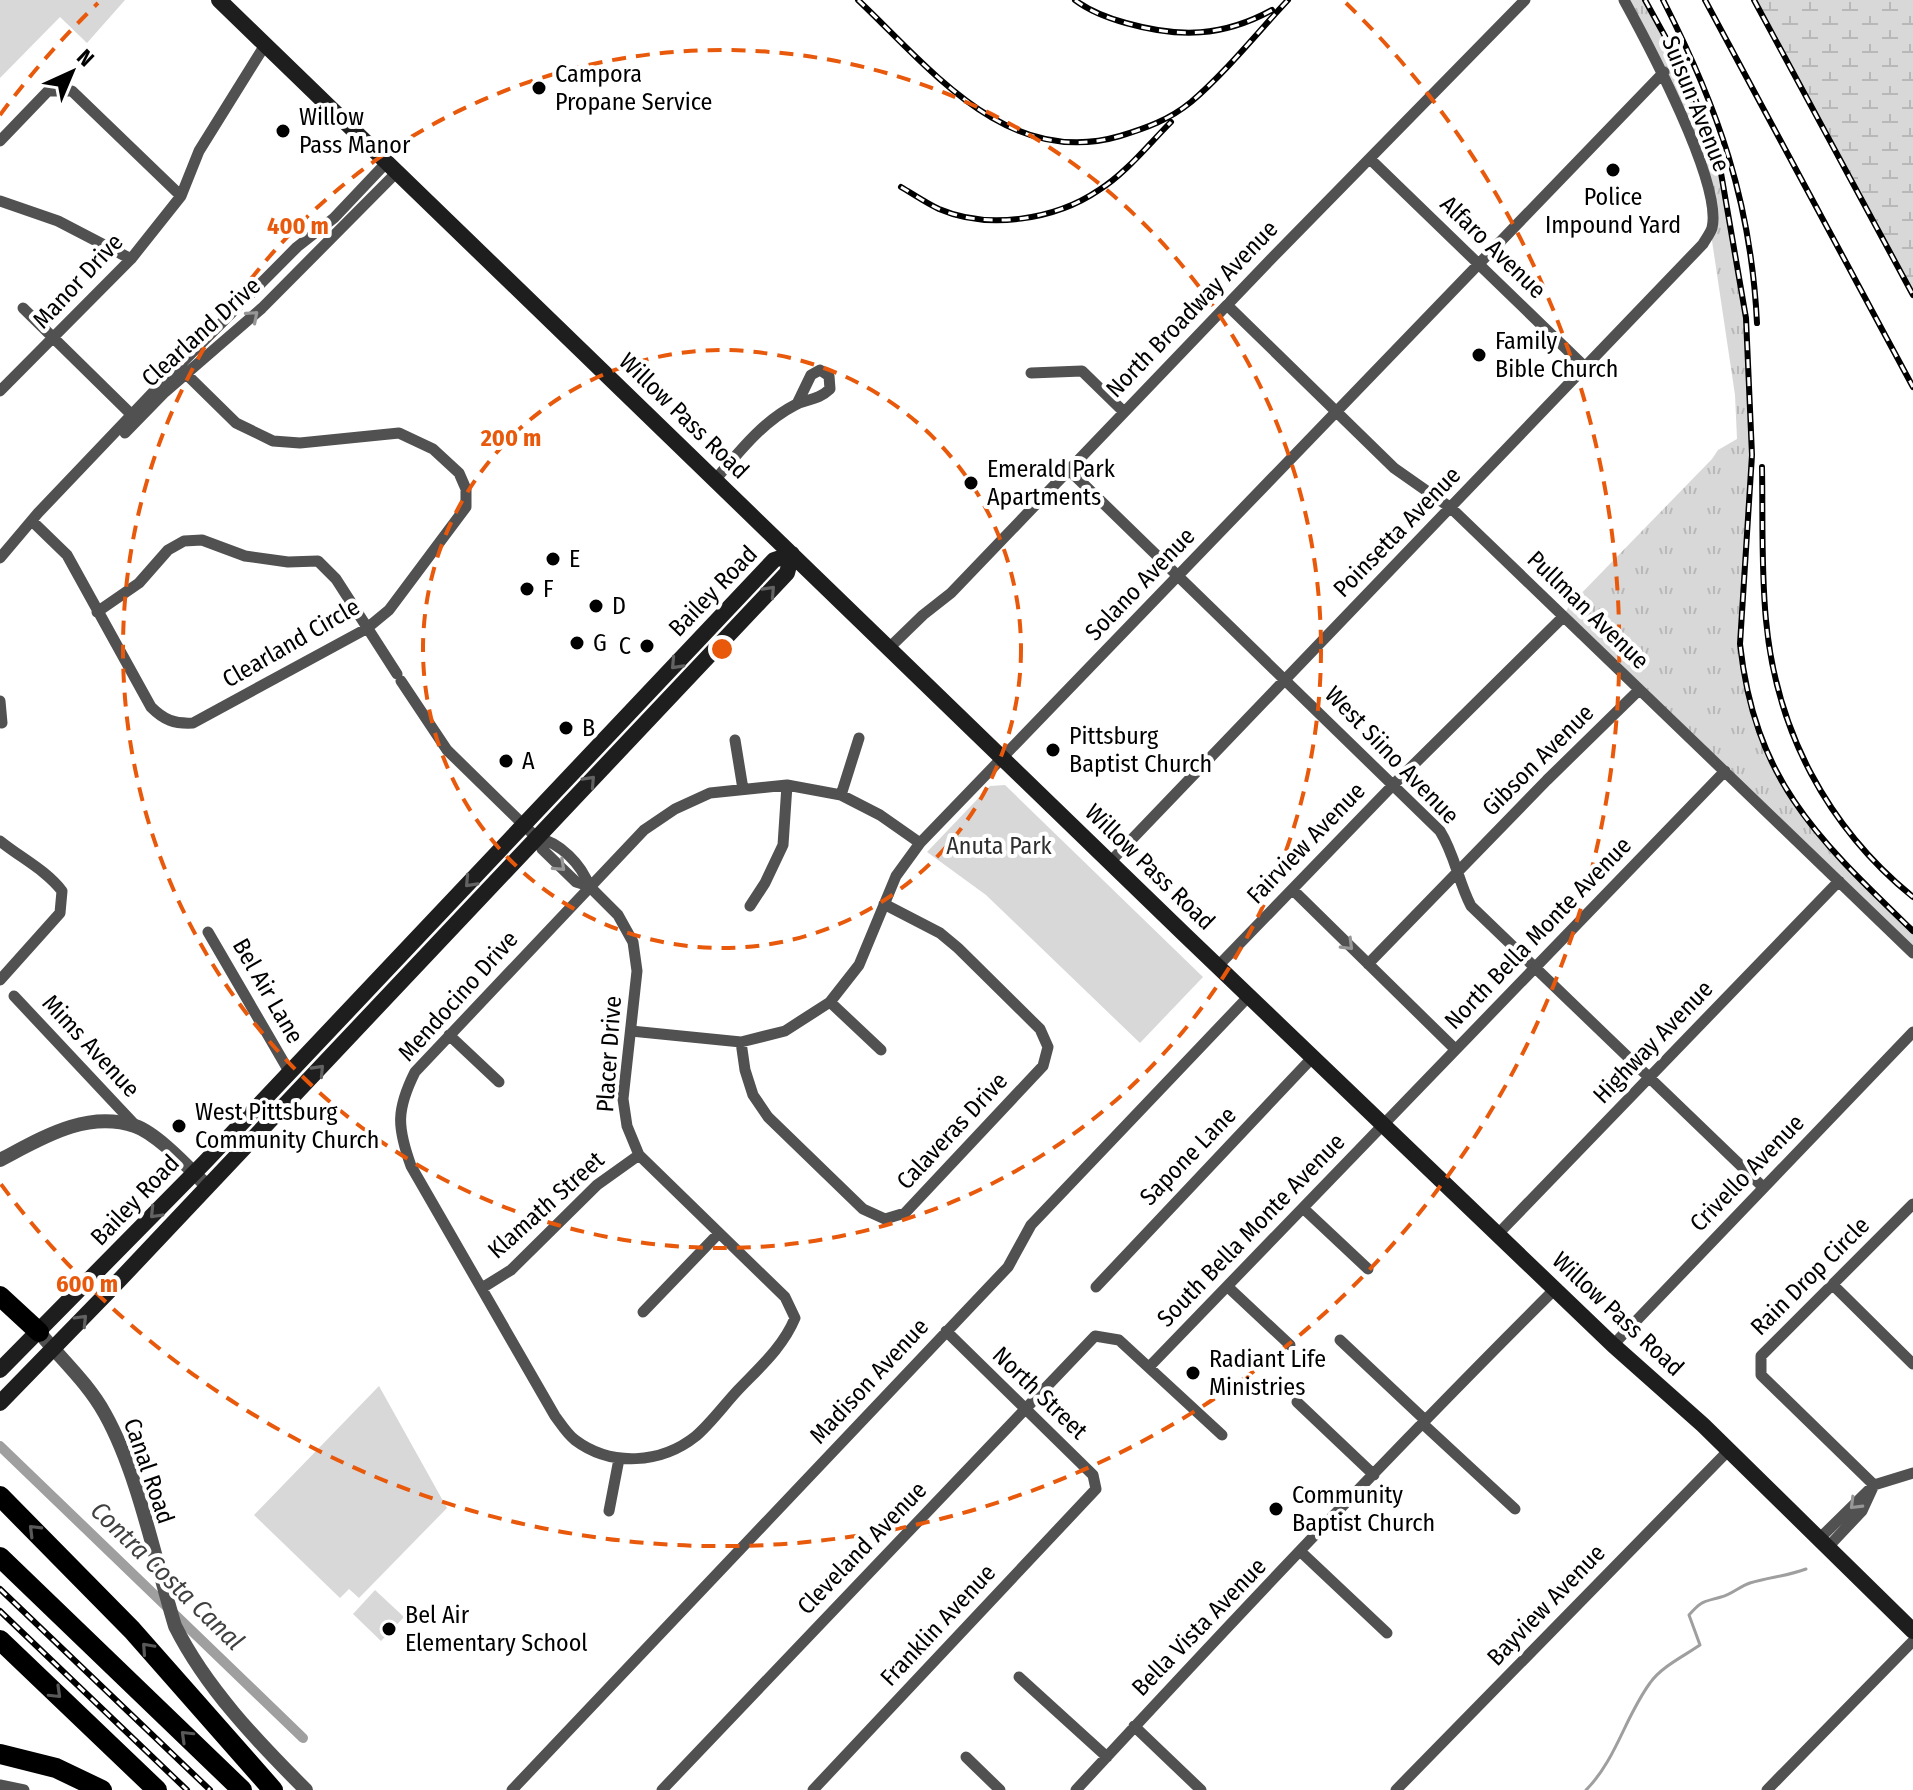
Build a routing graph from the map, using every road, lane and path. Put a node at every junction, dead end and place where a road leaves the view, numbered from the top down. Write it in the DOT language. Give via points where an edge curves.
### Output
graph roads {
  1 [pos="219,0"];
  2 [pos="1525,0"];
  3 [pos="1624,0"];
  4 [pos="265,45"];
  5 [pos="1664,72"];
  6 [pos="0,141"];
  7 [pos="1370,159"];
  8 [pos="392,167"];
  9 [pos="181,196"];
  10 [pos="0,201"];
  11 [pos="1712,229"];
  12 [pos="131,259"];
  13 [pos="1479,264"];
  14 [pos="1228,306"];
  15 [pos="23,308"];
  16 [pos="54,339"];
  17 [pos="1585,367"];
  18 [pos="183,371"];
  19 [pos="1031,373"];
  20 [pos="0,391"];
  21 [pos="797,404"];
  22 [pos="1123,411"];
  23 [pos="1336,411"];
  24 [pos="135,418"];
  25 [pos="1069,470"];
  26 [pos="715,480"];
  27 [pos="1451,508"];
  28 [pos="33,522"];
  29 [pos="792,554"];
  30 [pos="0,558"];
  31 [pos="1179,575"];
  32 [pos="97,612"];
  33 [pos="1563,617"];
  34 [pos="366,629"];
  35 [pos="889,648"];
  36 [pos="1285,678"];
  37 [pos="1639,690"];
  38 [pos="0,701"];
  39 [pos="2,723"];
  40 [pos="859,738"];
  41 [pos="735,740"];
  42 [pos="1003,759"];
  43 [pos="1725,771"];
  44 [pos="1394,784"];
  45 [pos="787,785"];
  46 [pos="743,789"];
  47 [pos="841,795"];
  48 [pos="524,825"];
  49 [pos="537,838"];
  50 [pos="0,841"];
  51 [pos="920,843"];
  52 [pos="1110,862"];
  53 [pos="1458,873"];
  54 [pos="1839,881"];
  55 [pos="589,886"];
  56 [pos="1293,890"];
  57 [pos="884,904"];
  58 [pos="750,906"];
  59 [pos="208,932"];
  60 [pos="1913,953"];
  61 [pos="1368,964"];
  62 [pos="1218,966"];
  63 [pos="1534,968"];
  64 [pos="0,980"];
  65 [pos="14,996"];
  66 [pos="1249,996"];
  67 [pos="830,1002"];
  68 [pos="631,1031"];
  69 [pos="1913,1032"];
  70 [pos="449,1035"];
  71 [pos="741,1042"];
  72 [pos="1455,1049"];
  73 [pos="881,1050"];
  74 [pos="1313,1057"];
  75 [pos="290,1073"];
  76 [pos="1649,1077"];
  77 [pos="499,1082"];
  78 [pos="1382,1124"];
  79 [pos="136,1126"];
  80 [pos="639,1155"];
  81 [pos="0,1160"];
  82 [pos="194,1173"];
  83 [pos="207,1187"];
  84 [pos="1763,1187"];
  85 [pos="1913,1204"];
  86 [pos="1303,1208"];
  87 [pos="718,1234"];
  88 [pos="1498,1234"];
  89 [pos="1368,1269"];
  90 [pos="1832,1284"];
  91 [pos="1096,1287"];
  92 [pos="1228,1287"];
  93 [pos="482,1288"];
  94 [pos="1555,1289"];
  95 [pos="0,1296"];
  96 [pos="643,1312"];
  97 [pos="795,1318"];
  98 [pos="946,1331"];
  99 [pos="39,1332"];
  100 [pos="1340,1340"];
  101 [pos="1290,1345"];
  102 [pos="1613,1345"];
  103 [pos="54,1350"];
  104 [pos="1913,1364"];
  105 [pos="1150,1366"];
  106 [pos="0,1370"];
  107 [pos="1297,1402"];
  108 [pos="0,1403"];
  109 [pos="1025,1408"];
  110 [pos="1423,1422"];
  111 [pos="1222,1435"];
  112 [pos="1728,1451"];
  113 [pos="619,1459"];
  114 [pos="1913,1473"];
  115 [pos="1374,1475"];
  116 [pos="1874,1485"];
  117 [pos="1096,1489"];
  118 [pos="0,1496"];
  119 [pos="1515,1509"];
  120 [pos="609,1511"];
  121 [pos="1824,1543"];
  122 [pos="1301,1552"];
  123 [pos="0,1557"];
  124 [pos="1913,1631"];
  125 [pos="1387,1633"];
  126 [pos="0,1640"];
  127 [pos="1913,1641"];
  128 [pos="1019,1677"];
  129 [pos="1134,1726"];
  130 [pos="0,1754"];
  131 [pos="966,1757"];
  132 [pos="1107,1757"];
  133 [pos="0,1785"];
  134 [pos="24,1790"];
  135 [pos="102,1790"];
  136 [pos="157,1790"];
  137 [pos="242,1790"];
  138 [pos="273,1790"];
  139 [pos="306,1790"];
  140 [pos="512,1790"];
  141 [pos="662,1790"];
  142 [pos="813,1790"];
  143 [pos="1000,1790"];
  144 [pos="1076,1790"];
  145 [pos="1201,1790"];
  146 [pos="1396,1790"];
  147 [pos="1767,1790"];
  1 -- 4 [label="main road, Willow Pass Road"];
  2 -- 7 [label="street, North Broadway Avenue"];
  3 -- 5 [label="street, Suisun Avenue"];
  4 -- 8 [label="main road, Willow Pass Road"];
  4 -- 9 [label="street, Manor Drive" via="199,151"];
  5 -- 11 [label="street, Suisun Avenue" via="1701,167"];
  5 -- 13 [label="street, Solano Avenue"];
  6 -- 9 [label="street" via="48,91 72,91"];
  7 -- 13 [label="street, Alfaro Avenue"];
  7 -- 14 [label="street, North Broadway Avenue"];
  8 -- 18 [label="street, Clearland Drive" via="297,247"];
  18 -- 8 [label="street, Clearland Drive, one-way" via="262,308"];
  8 -- 26 [label="main road, Willow Pass Road"];
  9 -- 12 [label="street, Manor Drive"];
  10 -- 12 [label="street" via="58,221"];
  11 -- 17 [label="street, Poinsetta Avenue"];
  12 -- 16 [label="street, Manor Drive"];
  13 -- 17 [label="street, Alfaro Avenue"];
  13 -- 23 [label="street, Solano Avenue"];
  14 -- 22 [label="street, North Broadway Avenue"];
  14 -- 23 [label="street, Pullman Avenue"];
  15 -- 16 [label="street"];
  16 -- 20 [label="street, Manor Drive"];
  16 -- 24 [label="street"];
  17 -- 27 [label="street, Poinsetta Avenue"];
  18 -- 24 [label="street, Clearland Drive"];
  18 -- 34 [label="street, Clearland Circle" via="236,423 273,441 399,433 433,449 459,473 466,507 389,610"];
  19 -- 22 [label="street" via="1082,371"];
  21 -- 26 [label="street" via="756,432"];
  22 -- 25 [label="street, North Broadway Avenue"];
  23 -- 27 [label="street, Pullman Avenue" via="1394,468"];
  23 -- 31 [label="street, Solano Avenue"];
  24 -- 28 [label="street, Clearland Drive" via="45,516"];
  25 -- 31 [label="street, West Siino Avenue"];
  25 -- 35 [label="street, North Broadway Avenue" via="951,593"];
  26 -- 29 [label="main road, Willow Pass Road"];
  27 -- 33 [label="street, Pullman Avenue"];
  27 -- 36 [label="street, Poinsetta Avenue"];
  28 -- 30 [label="street, Clearland Drive"];
  28 -- 32 [label="street, Clearland Circle" via="67,555"];
  29 -- 35 [label="main road, Willow Pass Road"];
  29 -- 48 [label="main road, Bailey Road, one-way" via="774,560"];
  49 -- 29 [label="main road, Bailey Road, one-way" via="787,573"];
  31 -- 36 [label="street, West Siino Avenue"];
  31 -- 42 [label="street, Solano Avenue"];
  32 -- 34 [label="street, Placer Drive" via="139,583 168,550 184,541 202,540 245,556 318,561 336,579"];
  32 -- 34 [label="street, Clearland Circle" via="151,707 177,724 193,723"];
  33 -- 37 [label="street, Pullman Avenue"];
  33 -- 44 [label="street, Fairview Avenue"];
  34 -- 48 [label="street, Placer Drive" via="447,750"];
  35 -- 42 [label="main road, Willow Pass Road"];
  36 -- 44 [label="street, West Siino Avenue"];
  36 -- 52 [label="street, Poinsetta Avenue"];
  37 -- 43 [label="street, Pullman Avenue"];
  37 -- 53 [label="street, Gibson Avenue"];
  38 -- 39 [label="street"];
  40 -- 47 [label="street"];
  41 -- 46 [label="street"];
  42 -- 51 [label="street, Solano Avenue"];
  42 -- 52 [label="main road, Willow Pass Road"];
  43 -- 54 [label="street, Pullman Avenue"];
  43 -- 63 [label="street, North Bella Monte Avenue"];
  44 -- 53 [label="street, West Siino Avenue" via="1440,831"];
  44 -- 56 [label="street, Fairview Avenue"];
  45 -- 46 [label="street, Mendocino Drive"];
  45 -- 47 [label="street, Mendocino Drive"];
  45 -- 58 [label="street" via="783,845"];
  46 -- 55 [label="street, Mendocino Drive" via="710,793 675,809 644,830"];
  47 -- 51 [label="street, Mendocino Drive"];
  48 -- 49 [label="street, Placer Drive"];
  48 -- 75 [label="main road, Bailey Road, one-way"];
  49 -- 55 [label="street, Placer Drive" via="551,840 584,871"];
  83 -- 49 [label="main road, Bailey Road, one-way"];
  50 -- 64 [label="street" via="50,876 62,891 60,913"];
  51 -- 57 [label="street, Solano Avenue"];
  52 -- 62 [label="main road, Willow Pass Road"];
  53 -- 61 [label="street, Gibson Avenue"];
  53 -- 63 [label="street, West Siino Avenue" via="1471,906"];
  54 -- 60 [label="street, Pullman Avenue"];
  54 -- 76 [label="street, Highway Avenue"];
  55 -- 68 [label="street, Placer Drive" via="618,915 633,942 637,971"];
  55 -- 70 [label="street, Mendocino Drive"];
  56 -- 61 [label="street, one-way"];
  56 -- 62 [label="street, Fairview Avenue"];
  57 -- 67 [label="street, Solano Avenue" via="859,965"];
  57 -- 71 [label="street, Calaveras Drive" via="958,948 1040,1029 1048,1047 1043,1066 905,1213 885,1219 863,1209 768,1117 753,1095"];
  59 -- 75 [label="street, Bel Air Lane"];
  61 -- 72 [label="street"];
  62 -- 66 [label="main road, Willow Pass Road"];
  63 -- 72 [label="street, North Bella Monte Avenue"];
  63 -- 76 [label="street, West Siino Avenue"];
  65 -- 79 [label="street, Mims Avenue"];
  66 -- 74 [label="main road, Willow Pass Road"];
  66 -- 98 [label="street, Madison Avenue" via="1031,1225 1008,1267"];
  67 -- 71 [label="street, Solano Avenue" via="785,1031"];
  67 -- 73 [label="street"];
  68 -- 71 [label="street, Solano Avenue"];
  68 -- 80 [label="street, Placer Drive" via="623,1099"];
  69 -- 84 [label="street, Crivello Avenue"];
  70 -- 77 [label="street"];
  70 -- 93 [label="street, Mendocino Drive" via="410,1082 400,1136 411,1166"];
  72 -- 78 [label="street, North Bella Monte Avenue"];
  74 -- 78 [label="main road, Willow Pass Road"];
  74 -- 91 [label="street, Sapone Lane"];
  75 -- 82 [label="main road, Bailey Road"];
  76 -- 84 [label="street, West Siino Avenue"];
  76 -- 88 [label="street, Highway Avenue"];
  78 -- 86 [label="street, South Bella Monte Avenue"];
  78 -- 88 [label="main road, Willow Pass Road"];
  79 -- 81 [label="street" via="70,1125"];
  79 -- 82 [label="street"];
  80 -- 87 [label="street, Placer Drive"];
  80 -- 93 [label="street, Klamath Street" via="597,1185 511,1270"];
  82 -- 83 [label="street"];
  82 -- 99 [label="main road, Bailey Road, one-way"];
  103 -- 83 [label="main road, Bailey Road, one-way"];
  84 -- 102 [label="street, Crivello Avenue"];
  85 -- 90 [label="street, Rain Drop Circle"];
  86 -- 89 [label="street"];
  86 -- 92 [label="street, South Bella Monte Avenue"];
  87 -- 96 [label="street"];
  87 -- 97 [label="street, Placer Drive" via="785,1297"];
  88 -- 94 [label="main road, Willow Pass Road"];
  90 -- 104 [label="street"];
  90 -- 116 [label="street, Rain Drop Circle" via="1761,1356 1761,1375"];
  92 -- 101 [label="street"];
  92 -- 105 [label="street, South Bella Monte Avenue"];
  93 -- 113 [label="street, Mendocino Drive" via="555,1416 573,1438"];
  94 -- 102 [label="main road, Willow Pass Road"];
  94 -- 110 [label="street, Bella Vista Avenue"];
  95 -- 99 [label="highway"];
  97 -- 113 [label="street, Mendocino Drive" via="786,1339 696,1436 648,1459"];
  98 -- 109 [label="street, North Street"];
  98 -- 140 [label="street, Madison Avenue"];
  99 -- 103 [label="street, Canal Road"];
  99 -- 106 [label="main road, Bailey Road"];
  100 -- 110 [label="street"];
  102 -- 112 [label="main road, Willow Pass Road"];
  103 -- 108 [label="main road, Bailey Road"];
  103 -- 139 [label="street, Canal Road" via="94,1396 111,1427 175,1626 197,1665"];
  105 -- 109 [label="street, Cleveland Avenue" via="1119,1340 1095,1336"];
  105 -- 111 [label="street"];
  107 -- 115 [label="street"];
  109 -- 117 [label="street, North Street" via="1093,1475"];
  109 -- 141 [label="street, Cleveland Avenue"];
  110 -- 115 [label="street, Bella Vista Avenue"];
  110 -- 119 [label="street"];
  112 -- 121 [label="main road, Willow Pass Road"];
  112 -- 146 [label="street, Bayview Avenue"];
  113 -- 120 [label="street"];
  114 -- 116 [label="street"];
  115 -- 122 [label="street, Bella Vista Avenue"];
  116 -- 121 [label="street" via="1862,1511"];
  117 -- 142 [label="street, Franklin Avenue"];
  138 -- 118 [label="highway, one-way" via="132,1630"];
  121 -- 124 [label="main road, Willow Pass Road"];
  122 -- 125 [label="street"];
  122 -- 129 [label="street, Bella Vista Avenue"];
  137 -- 123 [label="highway, one-way"];
  126 -- 136 [label="highway, one-way"];
  127 -- 147 [label="street"];
  128 -- 132 [label="street"];
  129 -- 132 [label="street, Bella Vista Avenue"];
  129 -- 145 [label="street"];
  130 -- 135 [label="highway" via="56,1768"];
  131 -- 143 [label="street"];
  132 -- 144 [label="street, Bella Vista Avenue"];
  133 -- 134 [label="street"];
}
